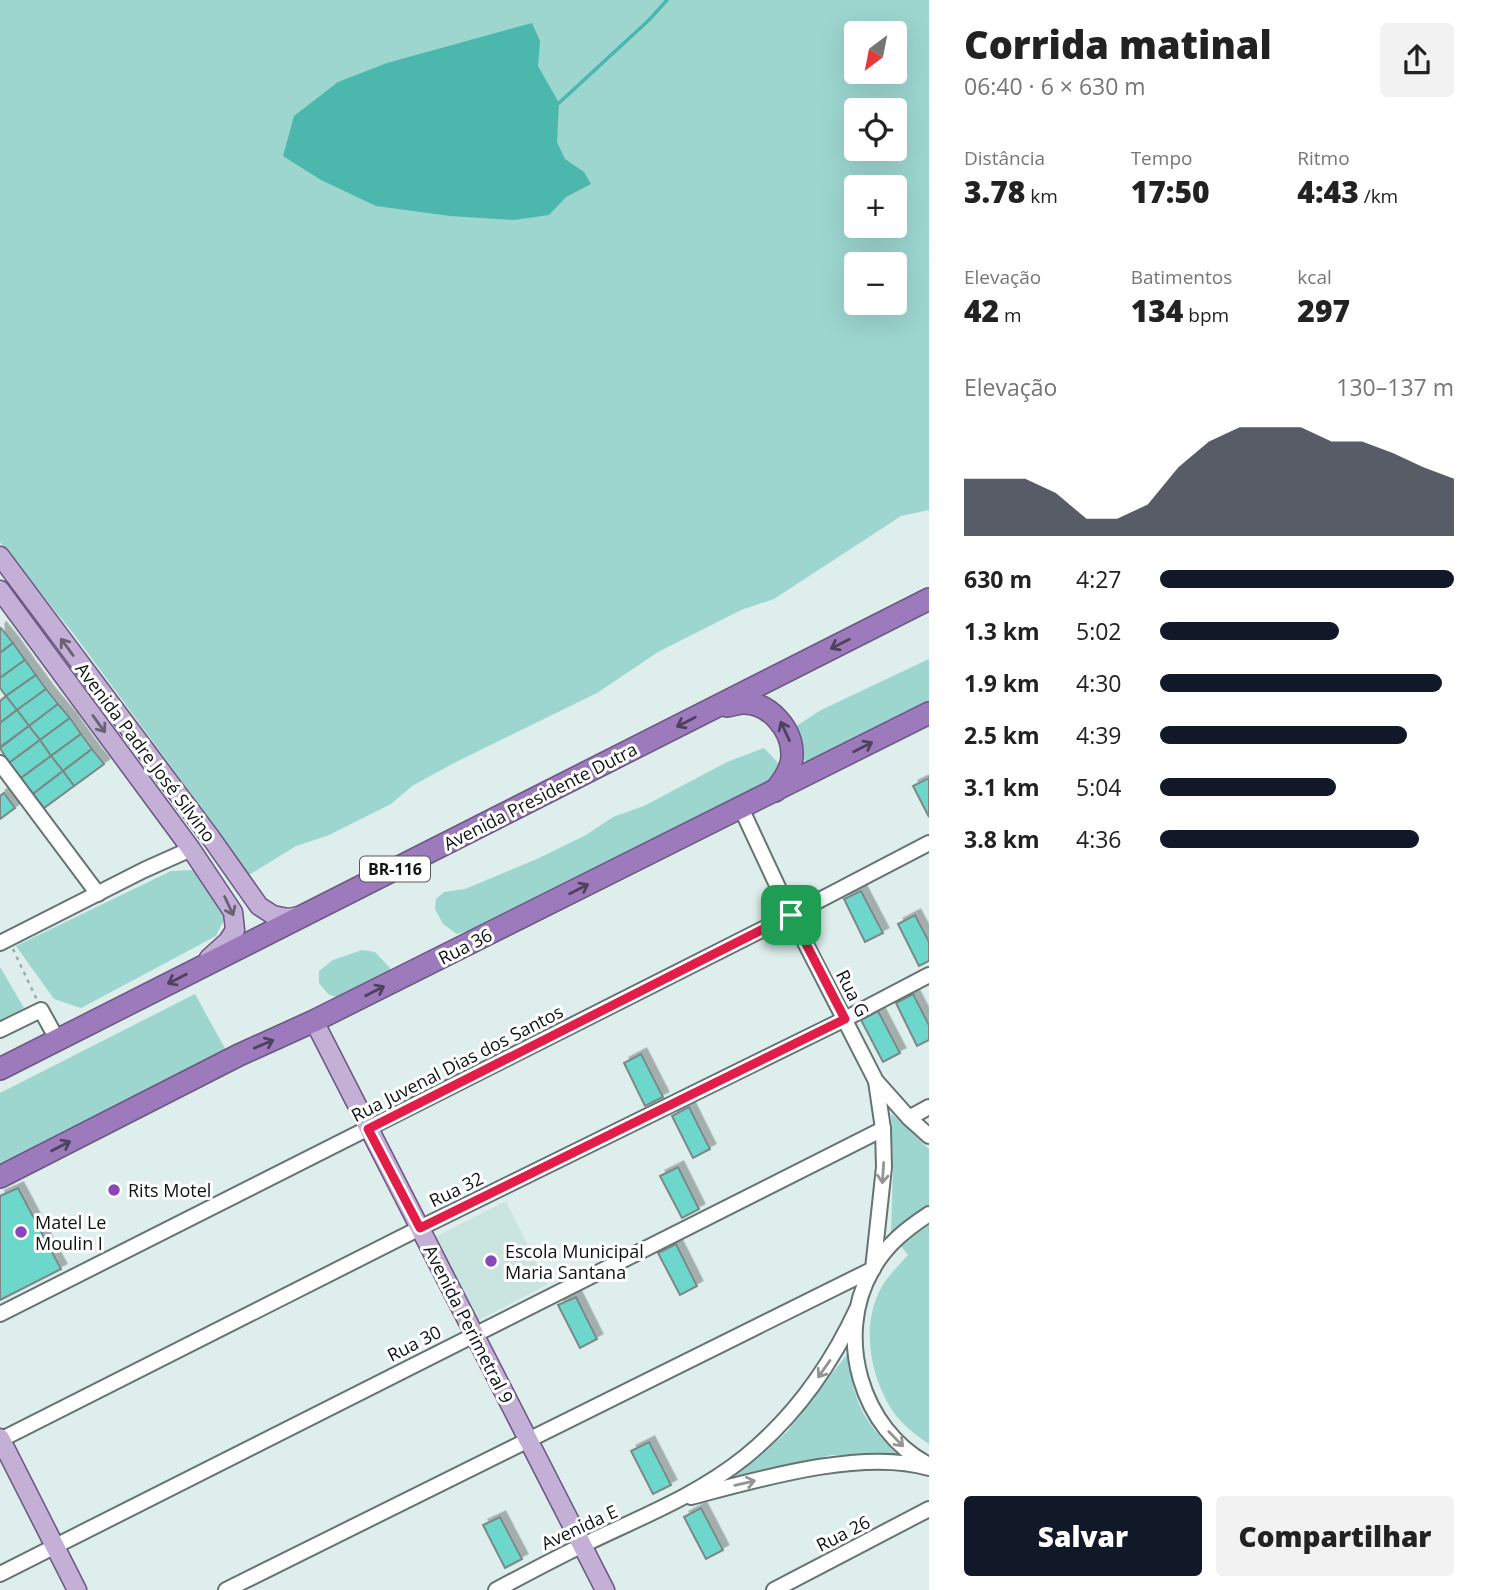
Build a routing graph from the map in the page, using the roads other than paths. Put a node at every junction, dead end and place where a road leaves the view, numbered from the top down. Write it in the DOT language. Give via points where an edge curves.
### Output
graph roads {
  1 [pos="0,556"];
  2 [pos="0,590"];
  3 [pos="929,592"];
  4 [pos="929,598"];
  5 [pos="889,618"];
  6 [pos="714,708"];
  7 [pos="929,713"];
  8 [pos="0,763"];
  9 [pos="773,792"];
  10 [pos="741,808"];
  11 [pos="929,843"];
  12 [pos="191,849"];
  13 [pos="98,894"];
  14 [pos="308,914"];
  15 [pos="791,915"];
  16 [pos="3,937"];
  17 [pos="202,966"];
  18 [pos="929,975"];
  19 [pos="845,1019"];
  20 [pos="314,1021"];
  21 [pos="0,1030"];
  22 [pos="58,1041"];
  23 [pos="0,1069"];
  24 [pos="876,1081"];
  25 [pos="929,1107"];
  26 [pos="909,1118"];
  27 [pos="368,1129"];
  28 [pos="883,1129"];
  29 [pos="929,1136"];
  30 [pos="0,1177"];
  31 [pos="929,1214"];
  32 [pos="420,1228"];
  33 [pos="873,1269"];
  34 [pos="857,1309"];
  35 [pos="0,1314"];
  36 [pos="474,1334"];
  37 [pos="527,1438"];
  38 [pos="0,1439"];
  39 [pos="929,1466"];
  40 [pos="679,1500"];
  41 [pos="929,1509"];
  42 [pos="582,1545"];
  43 [pos="56,1546"];
  44 [pos="0,1574"];
  45 [pos="77,1590"];
  46 [pos="226,1590"];
  47 [pos="496,1590"];
  48 [pos="605,1590"];
  49 [pos="774,1590"];
  14 -- 1 [label="main road, Avenida Padre José Silvino, one-way" via="288,918 259,906"];
  2 -- 12 [label="main road, Avenida Padre José Silvino, one-way"];
  3 -- 5 [label="highway"];
  4 -- 5 [label="highway, Avenida Presidente Dutra / BR-116"];
  5 -- 6 [label="highway, Avenida Presidente Dutra / BR-116, one-way"];
  9 -- 6 [label="highway, one-way" via="786,777 793,757 789,736 779,720 746,703"];
  6 -- 14 [label="highway, Avenida Presidente Dutra / BR-116, one-way"];
  9 -- 7 [label="highway, Rua 36, one-way"];
  8 -- 13 [label="street"];
  9 -- 10 [label="highway, Rua 36"];
  10 -- 15 [label="street, Rua G"];
  20 -- 10 [label="highway, Rua 36, one-way"];
  11 -- 15 [label="street, Rua Juvenal Dias dos Santos"];
  12 -- 13 [label="street"];
  12 -- 17 [label="main road, Avenida Padre José Silvino, one-way" via="233,912 235,930"];
  13 -- 16 [label="street"];
  14 -- 17 [label="highway, Avenida Presidente Dutra / BR-116"];
  15 -- 19 [label="street, Rua G"];
  15 -- 27 [label="street, Rua Juvenal Dias dos Santos"];
  17 -- 22 [label="highway, Avenida Presidente Dutra / BR-116, one-way"];
  18 -- 19 [label="street, Rua 32"];
  19 -- 24 [label="street, Rua G"];
  19 -- 32 [label="street, Rua 32"];
  20 -- 27 [label="main road, Avenida Perimetral 9"];
  30 -- 20 [label="highway, Rua 36, one-way"];
  21 -- 22 [label="street" via="41,1010"];
  22 -- 23 [label="highway, Avenida Presidente Dutra / BR-116"];
  24 -- 26 [label="street"];
  24 -- 28 [label="street"];
  25 -- 26 [label="street"];
  26 -- 29 [label="street"];
  27 -- 32 [label="main road, Avenida Perimetral 9"];
  27 -- 35 [label="street, Rua Juvenal Dias dos Santos"];
  28 -- 33 [label="street, one-way" via="884,1167"];
  28 -- 36 [label="street, Rua 30"];
  31 -- 33 [label="street" via="907,1228"];
  32 -- 36 [label="main road, Avenida Perimetral 9"];
  32 -- 38 [label="street, Rua 32"];
  33 -- 34 [label="street"];
  33 -- 37 [label="street"];
  34 -- 39 [label="street, one-way" via="855,1359 871,1406 901,1446"];
  34 -- 40 [label="street, one-way" via="835,1354 776,1428 745,1457"];
  36 -- 37 [label="main road, Avenida Perimetral 9"];
  36 -- 43 [label="street, Rua 30"];
  37 -- 42 [label="main road, Avenida Perimetral 9"];
  37 -- 46 [label="street"];
  38 -- 43 [label="main road"];
  40 -- 39 [label="street, one-way" via="836,1466 883,1462"];
  40 -- 42 [label="street, Avenida E"];
  41 -- 49 [label="street, Rua 26"];
  42 -- 47 [label="street, Avenida E"];
  42 -- 48 [label="main road, Avenida Perimetral 9"];
  43 -- 44 [label="street, Rua 30"];
  43 -- 45 [label="main road"];
}
